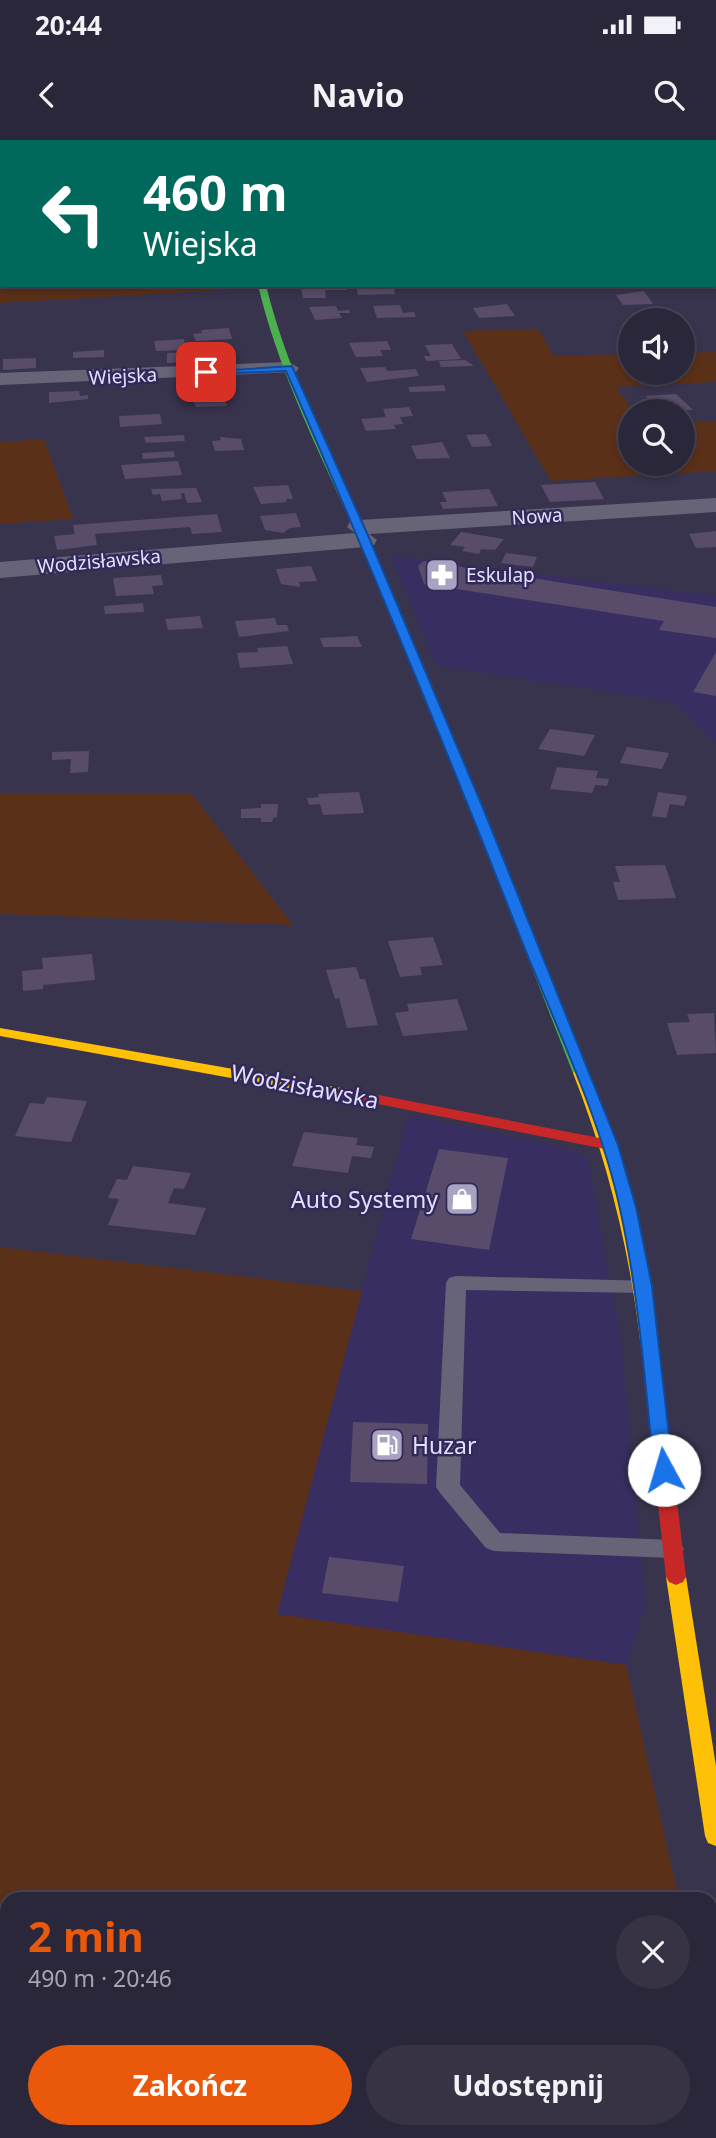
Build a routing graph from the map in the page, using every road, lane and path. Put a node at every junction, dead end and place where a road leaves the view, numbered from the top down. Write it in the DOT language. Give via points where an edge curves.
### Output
graph roads {
  1 [pos="262,287"];
  2 [pos="289,368"];
  3 [pos="0,379"];
  4 [pos="716,505"];
  5 [pos="362,533"];
  6 [pos="0,570"];
  7 [pos="0,1031"];
  8 [pos="610,1145"];
  9 [pos="643,1286"];
  10 [pos="672,1549"];
  11 [pos="716,1836"];
  1 -- 2 [label="street" via="268,316"];
  2 -- 3 [label="street, Wiejska"];
  2 -- 5 [label="street"];
  4 -- 5 [label="street, Nowa"];
  5 -- 6 [label="street, Wodzisławska"];
  5 -- 8 [label="street"];
  7 -- 8 [label="street, Wodzisławska"];
  8 -- 9 [label="street"];
  9 -- 10 [label="street"];
  9 -- 10 [label="lane" via="456,1283 448,1487 494,1542"];
  10 -- 11 [label="street"];
}
